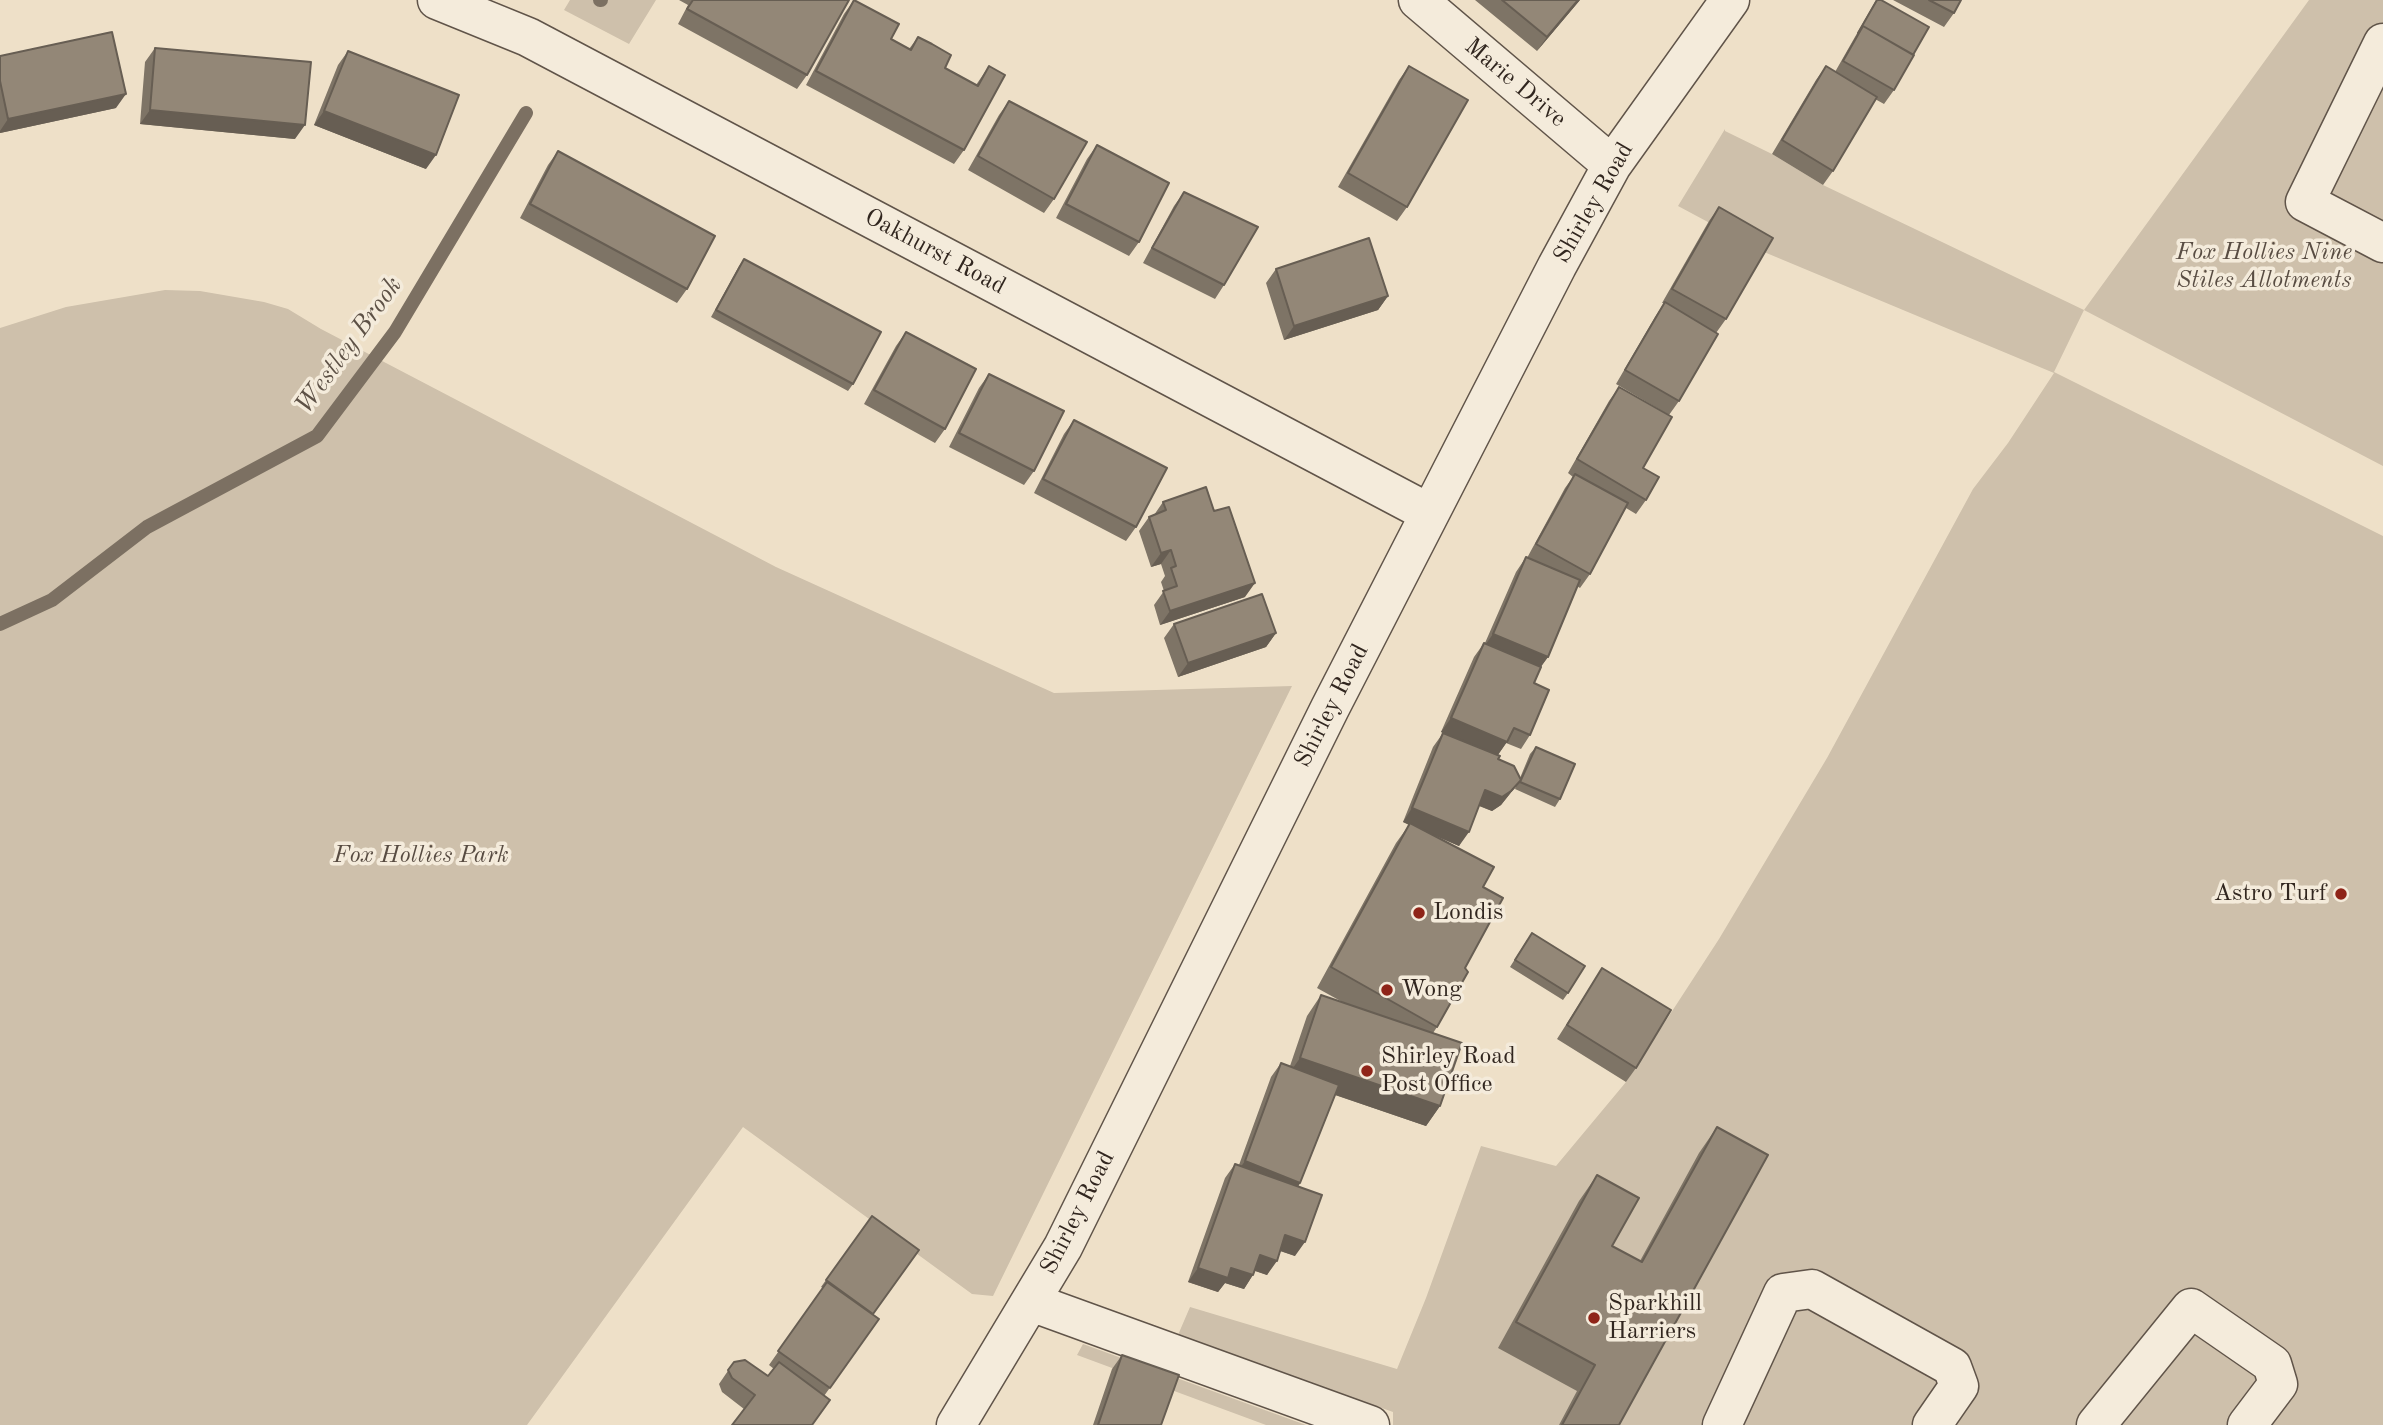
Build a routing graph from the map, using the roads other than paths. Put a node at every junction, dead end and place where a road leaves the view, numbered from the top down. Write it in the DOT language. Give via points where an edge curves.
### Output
graph roads {
  1 [pos="437,0"];
  2 [pos="1418,0"];
  3 [pos="1730,0"];
  4 [pos="2383,43"];
  5 [pos="1612,165"];
  6 [pos="2383,243"];
  7 [pos="1429,513"];
  8 [pos="1031,1302"];
  9 [pos="956,1425"];
  10 [pos="1370,1425"];
  11 [pos="1721,1425"];
  12 [pos="1932,1425"];
  13 [pos="2096,1425"];
  14 [pos="2247,1425"];
  1 -- 7 [label="street, Oakhurst Road" via="528,37"];
  2 -- 5 [label="street, Marie Drive"];
  3 -- 5 [label="street, Shirley Road"];
  4 -- 6 [label="street" via="2305,202"];
  5 -- 7 [label="street, Shirley Road"];
  7 -- 8 [label="street, Shirley Road" via="1070,1234"];
  8 -- 9 [label="street, Shirley Road"];
  8 -- 10 [label="street"];
  11 -- 12 [label="street" via="1783,1293 1812,1289 1952,1367 1959,1386"];
  13 -- 14 [label="street" via="2191,1308 2272,1364 2278,1384"];
}
